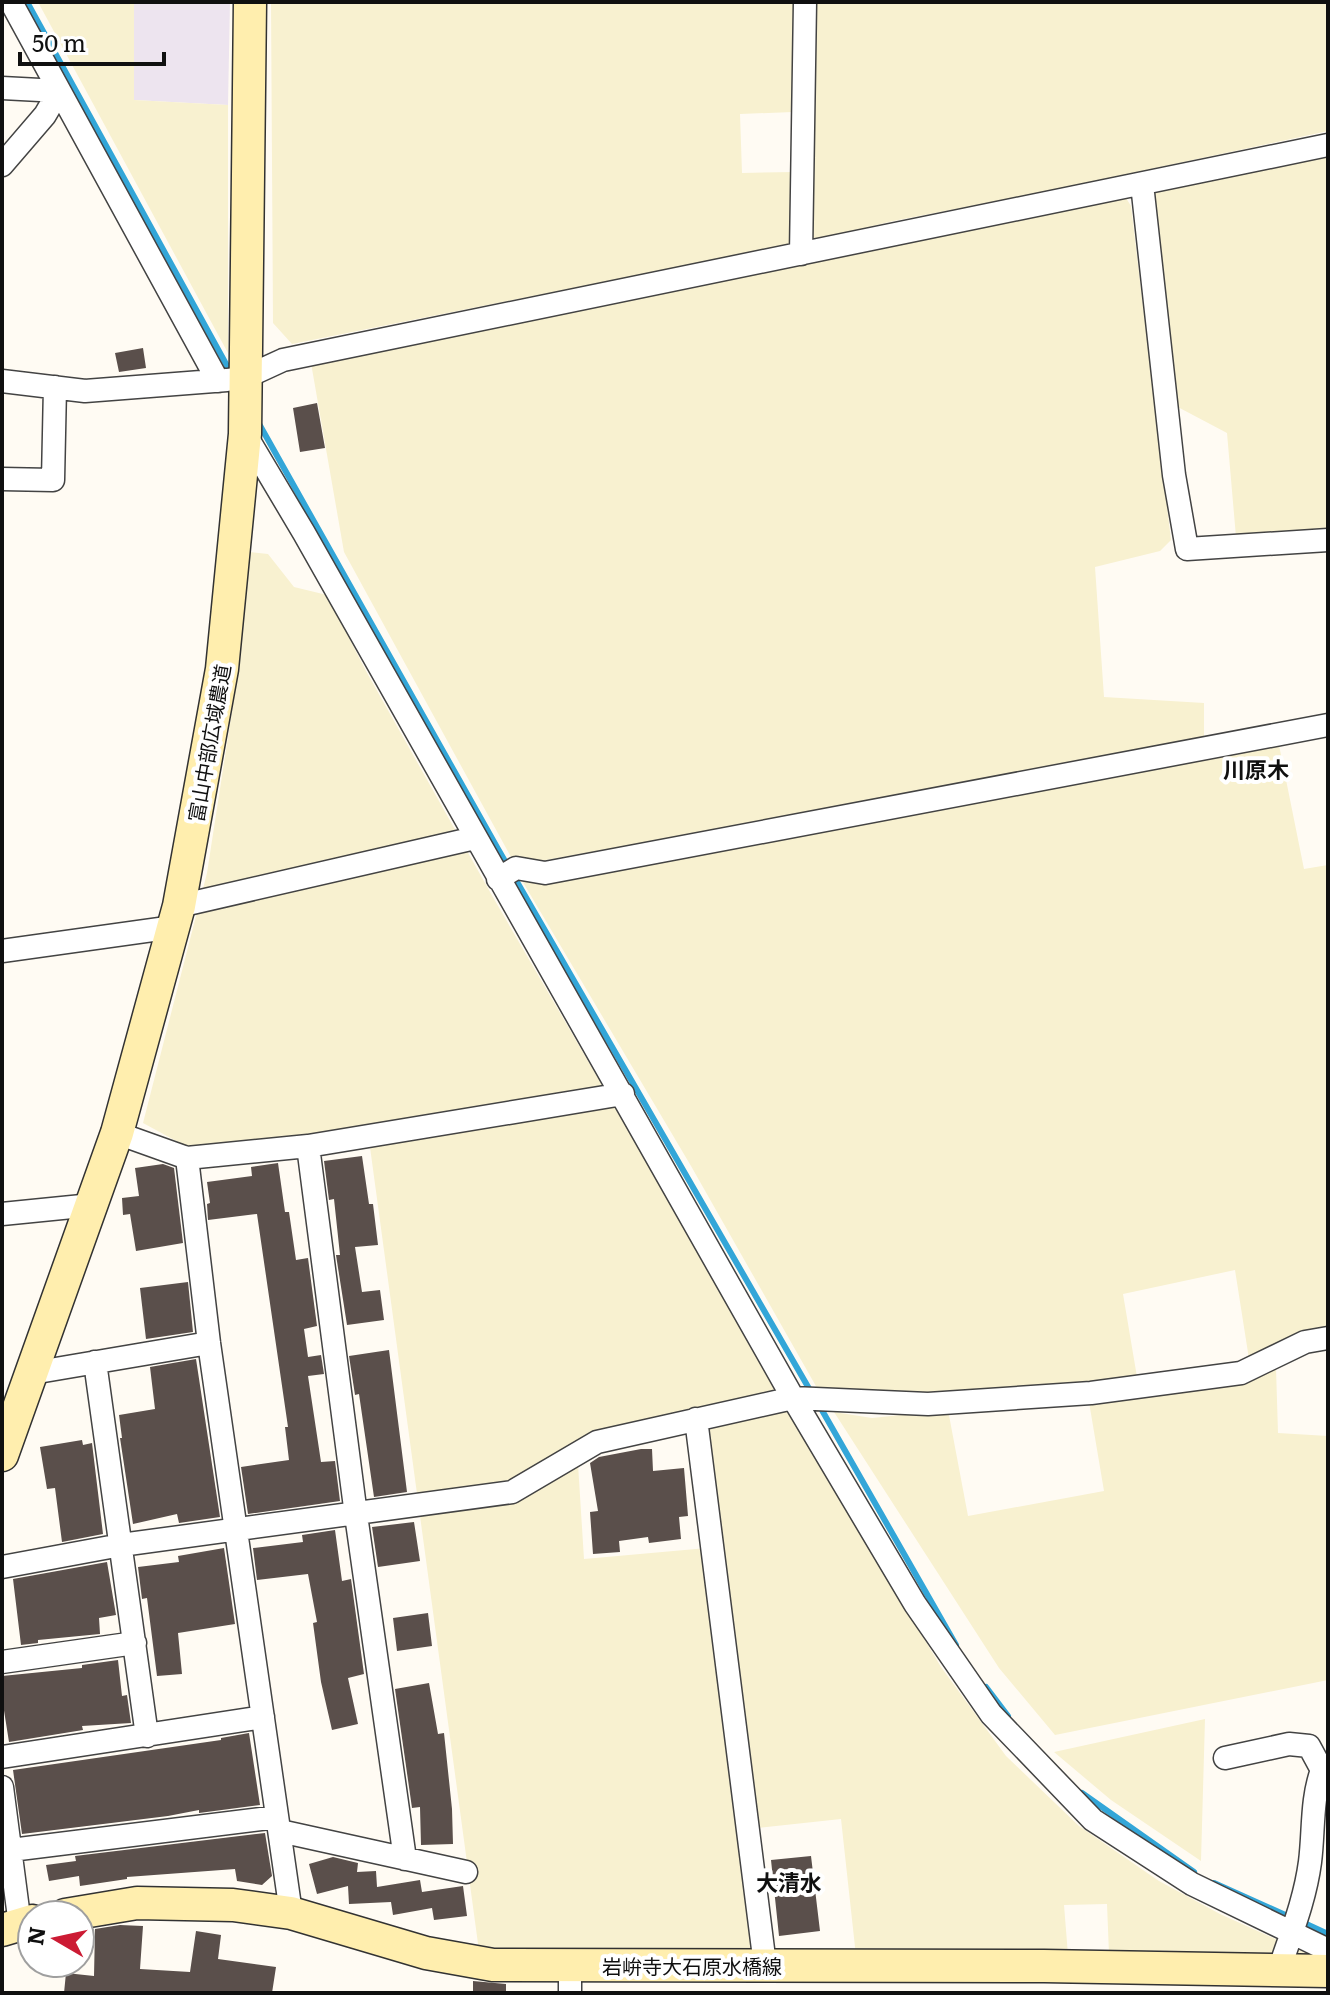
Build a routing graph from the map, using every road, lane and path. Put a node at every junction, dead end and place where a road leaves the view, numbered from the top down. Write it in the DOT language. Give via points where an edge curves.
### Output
graph roads {
  1 [pos="11,2"];
  2 [pos="250,2"];
  3 [pos="805,2"];
  4 [pos="2,88"];
  5 [pos="59,91"];
  6 [pos="1328,145"];
  7 [pos="2,165"];
  8 [pos="1142,184"];
  9 [pos="801,254"];
  10 [pos="232,379"];
  11 [pos="2,381"];
  12 [pos="55,387"];
  13 [pos="245,434"];
  14 [pos="2,479"];
  15 [pos="1328,540"];
  16 [pos="1328,725"];
  17 [pos="475,838"];
  18 [pos="498,879"];
  19 [pos="177,916"];
  20 [pos="2,951"];
  21 [pos="623,1094"];
  22 [pos="117,1133"];
  23 [pos="308,1146"];
  24 [pos="187,1158"];
  25 [pos="92,1205"];
  26 [pos="2,1214"];
  27 [pos="1328,1338"];
  28 [pos="209,1343"];
  29 [pos="95,1362"];
  30 [pos="32,1373"];
  31 [pos="793,1398"];
  32 [pos="696,1419"];
  33 [pos="2,1455"];
  34 [pos="356,1515"];
  35 [pos="237,1528"];
  36 [pos="121,1545"];
  37 [pos="2,1567"];
  38 [pos="135,1643"];
  39 [pos="2,1662"];
  40 [pos="263,1717"];
  41 [pos="147,1736"];
  42 [pos="2,1757"];
  43 [pos="1225,1758"];
  44 [pos="1325,1770"];
  45 [pos="2,1787"];
  46 [pos="279,1824"];
  47 [pos="11,1850"];
  48 [pos="405,1859"];
  49 [pos="466,1872"];
  50 [pos="16,1904"];
  51 [pos="96,1910"];
  52 [pos="291,1913"];
  53 [pos="1291,1933"];
  54 [pos="1328,1950"];
  55 [pos="765,1965"];
  56 [pos="1279,1970"];
  57 [pos="1328,1971"];
  58 [pos="570,1979"];
  1 -- 5 [label="street"];
  2 -- 10 [label="street, 富山中部広域農道"];
  3 -- 9 [label="street"];
  4 -- 5 [label="street"];
  5 -- 7 [label="street"];
  5 -- 10 [label="street"];
  6 -- 8 [label="street"];
  8 -- 9 [label="street"];
  8 -- 15 [label="street" via="1187,549"];
  9 -- 10 [label="street" via="283,360"];
  10 -- 12 [label="street" via="85,391"];
  10 -- 13 [label="street, 富山中部広域農道"];
  11 -- 12 [label="street"];
  12 -- 14 [label="street" via="53,480"];
  13 -- 17 [label="street"];
  13 -- 19 [label="street, 富山中部広域農道" via="222,669"];
  16 -- 18 [label="street" via="545,873 516,868"];
  17 -- 18 [label="street"];
  17 -- 19 [label="street"];
  18 -- 21 [label="street"];
  19 -- 20 [label="street"];
  19 -- 22 [label="street, 富山中部広域農道"];
  21 -- 23 [label="street"];
  21 -- 31 [label="street"];
  22 -- 24 [label="street"];
  22 -- 25 [label="street, 富山中部広域農道"];
  23 -- 24 [label="street"];
  23 -- 34 [label="street"];
  24 -- 28 [label="street"];
  25 -- 26 [label="street"];
  25 -- 30 [label="street, 富山中部広域農道"];
  27 -- 31 [label="street" via="1305,1342 1241,1373 1091,1393 928,1404"];
  28 -- 29 [label="street"];
  28 -- 35 [label="street"];
  29 -- 30 [label="street"];
  29 -- 36 [label="street"];
  30 -- 33 [label="street, 富山中部広域農道"];
  31 -- 32 [label="street"];
  31 -- 53 [label="street" via="915,1604 991,1714 1037,1764 1093,1820 1146,1856"];
  32 -- 34 [label="street" via="597,1442 512,1492"];
  32 -- 55 [label="street"];
  34 -- 35 [label="street"];
  34 -- 48 [label="street"];
  35 -- 36 [label="street"];
  35 -- 40 [label="street"];
  36 -- 37 [label="street"];
  36 -- 38 [label="street"];
  38 -- 39 [label="street"];
  38 -- 41 [label="street"];
  40 -- 41 [label="street"];
  40 -- 46 [label="street"];
  41 -- 42 [label="street"];
  43 -- 44 [label="street" via="1289,1744 1309,1746"];
  44 -- 53 [label="street" via="1315,1787 1304,1899"];
  45 -- 47 [label="street"];
  46 -- 47 [label="street"];
  46 -- 48 [label="street"];
  46 -- 52 [label="street"];
  47 -- 50 [label="street"];
  48 -- 49 [label="street"];
  51 -- 52 [label="street, 岩峅寺大石原水橋線" via="137,1903 233,1905"];
  52 -- 58 [label="street, 岩峅寺大石原水橋線" via="426,1953"];
  53 -- 54 [label="street"];
  53 -- 56 [label="street"];
  55 -- 56 [label="street, 岩峅寺大石原水橋線"];
  55 -- 58 [label="street, 岩峅寺大石原水橋線"];
  56 -- 57 [label="street, 岩峅寺大石原水橋線"];
}
